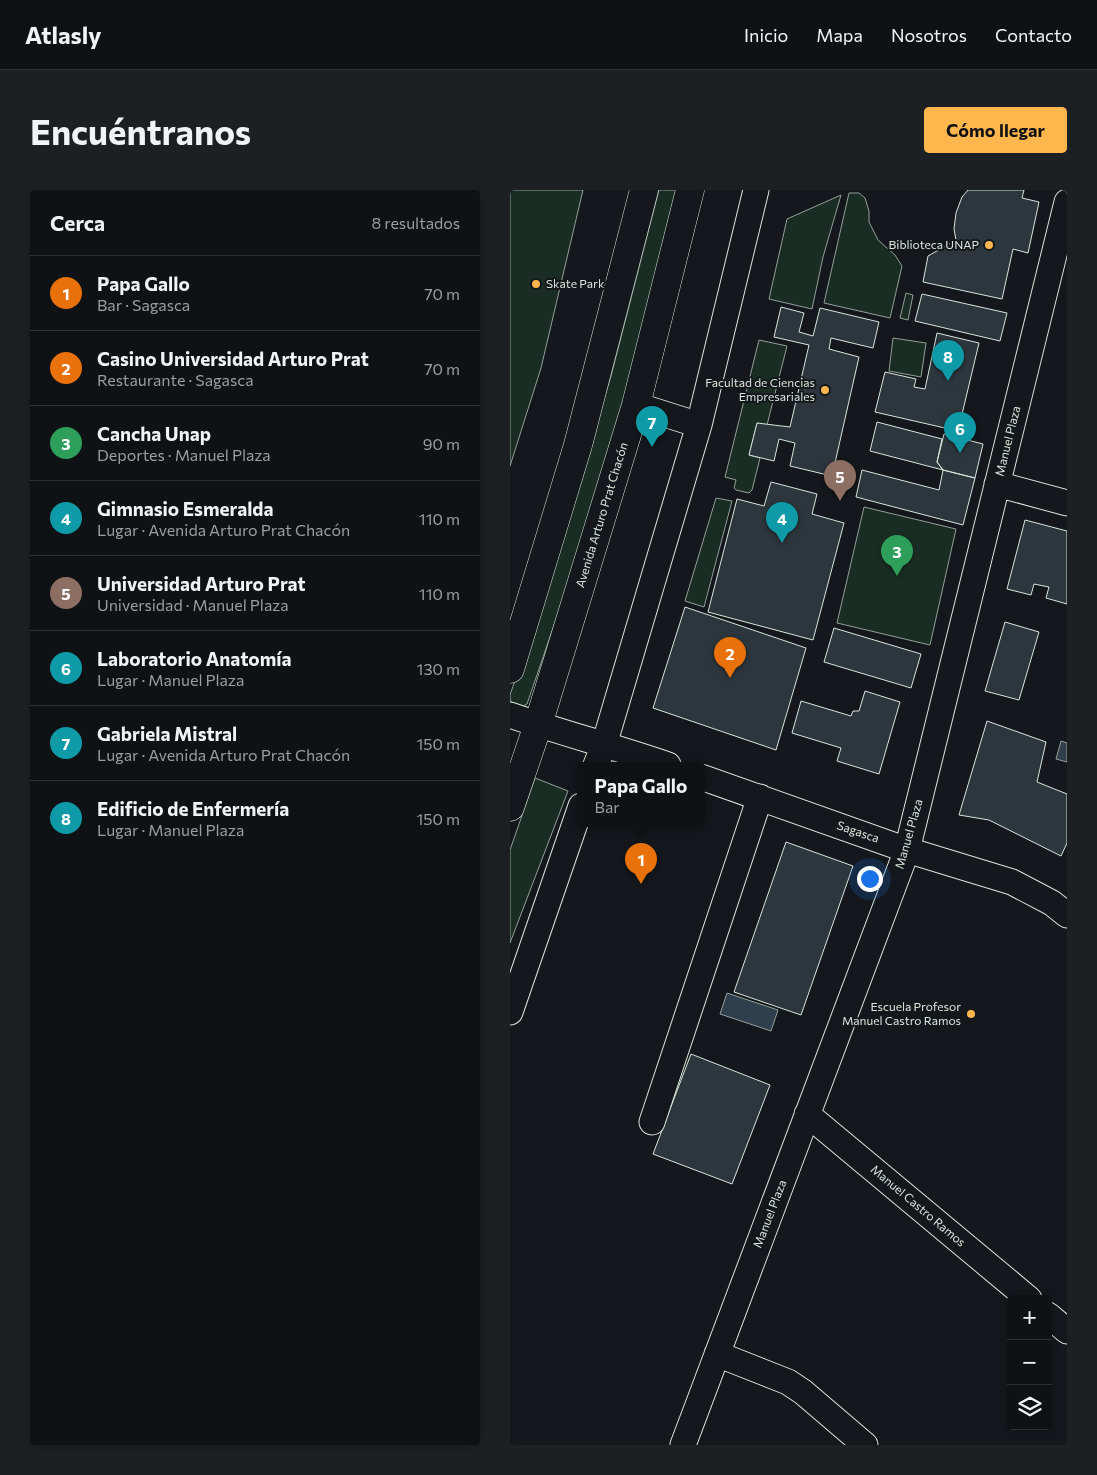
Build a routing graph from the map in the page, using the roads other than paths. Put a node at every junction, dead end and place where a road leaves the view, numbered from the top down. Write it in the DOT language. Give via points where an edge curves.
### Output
graph roads {
  1 [pos="644,190"];
  2 [pos="690,190"];
  3 [pos="756,190"];
  4 [pos="1067,202"];
  5 [pos="1059,268"];
  6 [pos="636,405"];
  7 [pos="699,425"];
  8 [pos="997,484"];
  9 [pos="1067,503"];
  10 [pos="510,669"];
  11 [pos="510,715"];
  12 [pos="538,725"];
  13 [pos="600,755"];
  14 [pos="659,762"];
  15 [pos="705,778"];
  16 [pos="760,797"];
  17 [pos="510,807"];
  18 [pos="577,818"];
  19 [pos="907,850"];
  20 [pos="1067,915"];
  21 [pos="510,1012"];
  22 [pos="807,1114"];
  23 [pos="652,1122"];
  24 [pos="1024,1295"];
  25 [pos="1052,1318"];
  26 [pos="1067,1331"];
  27 [pos="717,1354"];
  28 [pos="683,1445"];
  29 [pos="865,1445"];
  1 -- 10 [label="main road" via="578,444"];
  2 -- 6 [label="main road, Avenida Arturo Prat Chacón"];
  3 -- 7 [label="street"];
  4 -- 5 [label="street, Manuel Plaza"];
  5 -- 8 [label="street, Manuel Plaza"];
  6 -- 7 [label="street"];
  6 -- 12 [label="main road, Avenida Arturo Prat Chacón"];
  7 -- 13 [label="street"];
  8 -- 9 [label="street"];
  8 -- 19 [label="street, Manuel Plaza"];
  11 -- 12 [label="street"];
  12 -- 13 [label="street"];
  12 -- 17 [label="main road, Avenida Arturo Prat Chacón"];
  13 -- 14 [label="street" via="630,752"];
  15 -- 16 [label="street, Sagasca"];
  16 -- 19 [label="street, Sagasca"];
  16 -- 23 [label="street"];
  18 -- 21 [label="street"];
  19 -- 20 [label="street, Sagasca" via="1012,882 1052,903"];
  19 -- 22 [label="street, Manuel Plaza"];
  22 -- 24 [label="street, Manuel Castro Ramos"];
  22 -- 27 [label="street, Manuel Plaza"];
  25 -- 26 [label="street"];
  27 -- 28 [label="street, Manuel Plaza"];
  27 -- 29 [label="street" via="788,1382"];
}
